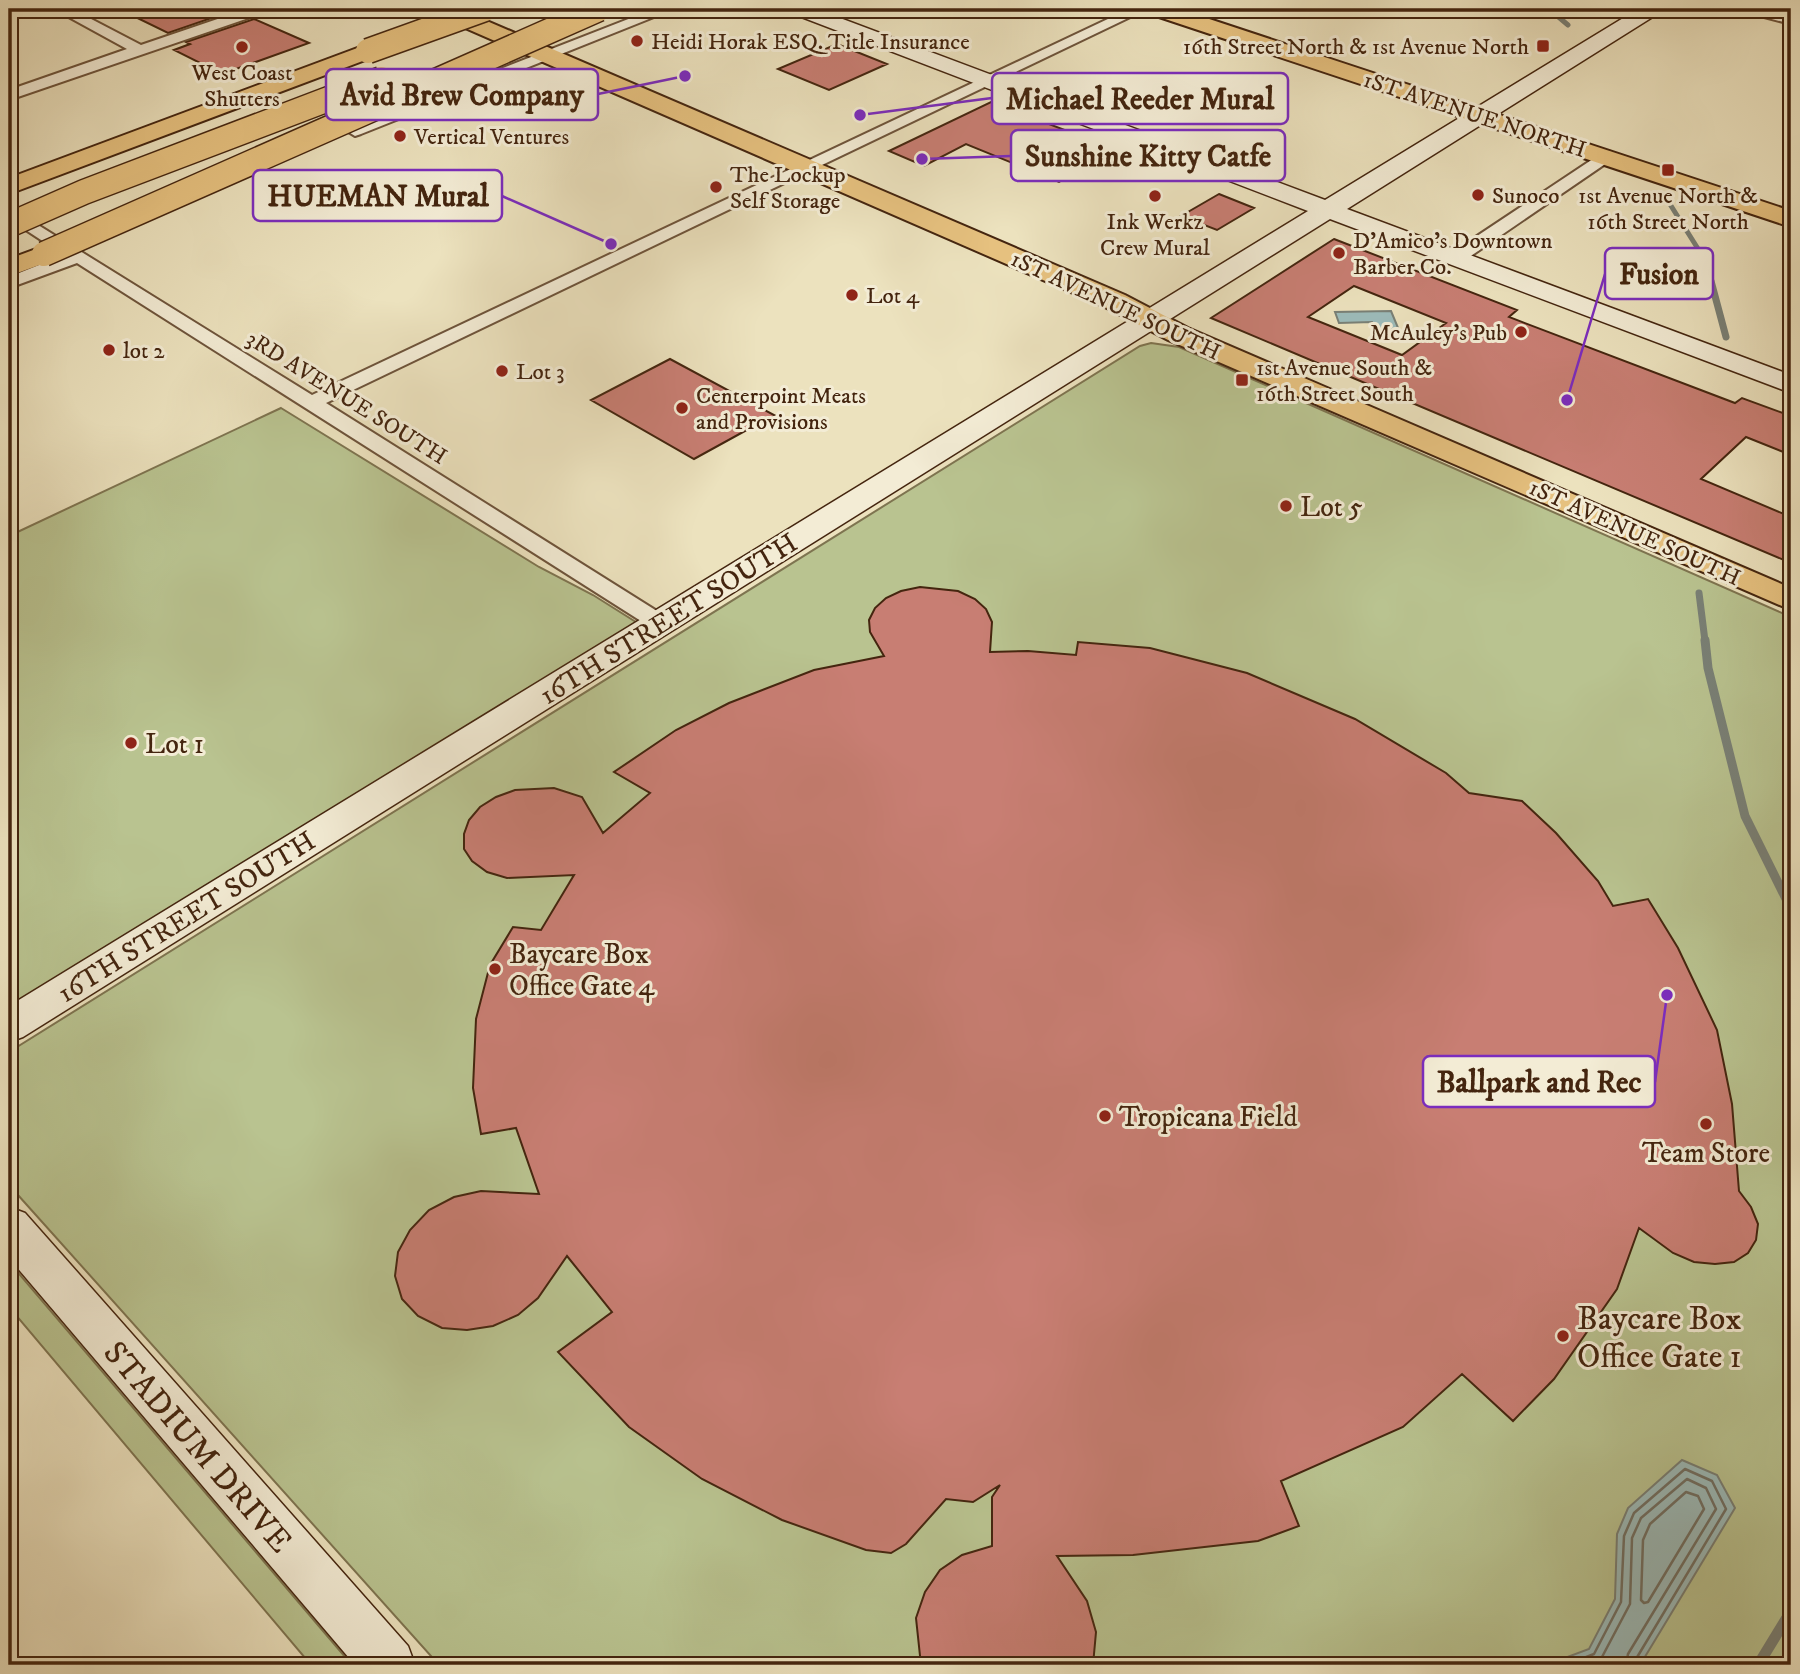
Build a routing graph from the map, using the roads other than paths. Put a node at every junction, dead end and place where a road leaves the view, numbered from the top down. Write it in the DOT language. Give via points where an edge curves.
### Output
graph roads {
  1 [pos="61,9"];
  2 [pos="261,9"];
  3 [pos="441,9"];
  4 [pos="485,9"];
  5 [pos="570,9"];
  6 [pos="599,9"];
  7 [pos="667,9"];
  8 [pos="798,9"];
  9 [pos="1140,9"];
  10 [pos="1158,9"];
  11 [pos="1652,9"];
  12 [pos="1750,9"];
  13 [pos="1791,20"];
  14 [pos="140,50"];
  15 [pos="368,51"];
  16 [pos="549,56"];
  17 [pos="988,81"];
  18 [pos="9,95"];
  19 [pos="1479,116"];
  20 [pos="355,131"];
  21 [pos="1605,156"];
  22 [pos="806,167"];
  23 [pos="9,177"];
  24 [pos="9,187"];
  25 [pos="1328,209"];
  26 [pos="9,212"];
  27 [pos="1791,219"];
  28 [pos="9,225"];
  29 [pos="77,256"];
  30 [pos="1456,258"];
  31 [pos="9,268"];
  32 [pos="9,282"];
  33 [pos="1150,320"];
  34 [pos="1791,385"];
  35 [pos="311,403"];
  36 [pos="1791,600"];
  37 [pos="660,623"];
  38 [pos="9,1026"];
  39 [pos="9,1226"];
  40 [pos="389,1665"];
  1 -- 14 [label="street"];
  2 -- 14 [label="street"];
  3 -- 16 [label="main road, 1ST AVENUE SOUTH"];
  4 -- 15 [label="main road, bridge"];
  5 -- 28 [label="main road, bridge" via="109,182"];
  6 -- 31 [label="main road, bridge"];
  7 -- 16 [label="street"];
  8 -- 17 [label="street"];
  9 -- 17 [label="street"];
  10 -- 19 [label="main road, 1ST AVENUE NORTH"];
  11 -- 19 [label="street, 16TH STREET SOUTH"];
  12 -- 13 [label="street"];
  14 -- 18 [label="street"];
  15 -- 23 [label="main road"];
  15 -- 24 [label="main road"];
  16 -- 20 [label="street"];
  16 -- 22 [label="main road, 1ST AVENUE SOUTH"];
  17 -- 22 [label="street"];
  17 -- 25 [label="street"];
  19 -- 21 [label="main road, 1ST AVENUE NORTH"];
  19 -- 25 [label="street, 16TH STREET SOUTH"];
  21 -- 27 [label="main road, 1ST AVENUE NORTH"];
  21 -- 30 [label="street"];
  22 -- 33 [label="main road, 1ST AVENUE SOUTH"];
  22 -- 35 [label="street"];
  25 -- 30 [label="street"];
  25 -- 33 [label="street, 16TH STREET SOUTH"];
  26 -- 29 [label="street, 3RD AVENUE SOUTH"];
  29 -- 32 [label="street"];
  29 -- 35 [label="street, 3RD AVENUE SOUTH"];
  30 -- 34 [label="street"];
  33 -- 36 [label="main road, 1ST AVENUE SOUTH"];
  33 -- 37 [label="street, 16TH STREET SOUTH"];
  35 -- 37 [label="street, 3RD AVENUE SOUTH"];
  37 -- 38 [label="street, 16TH STREET SOUTH"];
  39 -- 40 [label="street, STADIUM DRIVE"];
}
